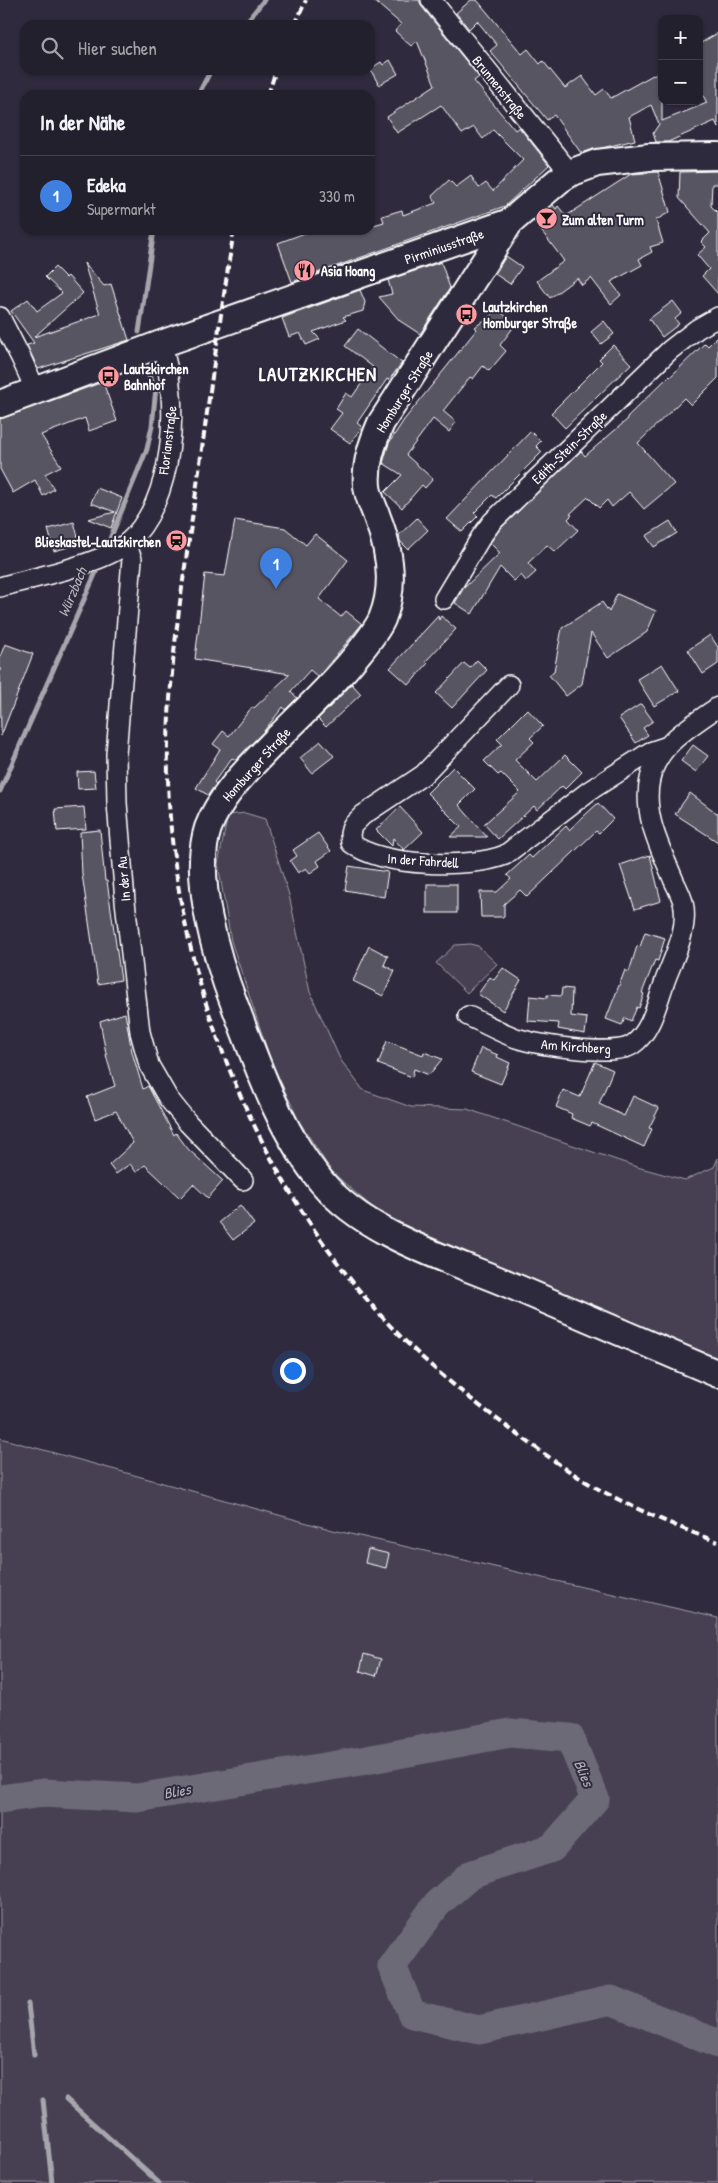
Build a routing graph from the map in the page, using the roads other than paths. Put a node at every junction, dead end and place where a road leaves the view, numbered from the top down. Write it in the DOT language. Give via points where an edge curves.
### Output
graph roads {
  1 [pos="431,0"];
  2 [pos="718,156"];
  3 [pos="570,173"];
  4 [pos="510,222"];
  5 [pos="439,248"];
  6 [pos="469,287"];
  7 [pos="718,316"];
  8 [pos="0,317"];
  9 [pos="161,344"];
  10 [pos="36,391"];
  11 [pos="0,404"];
  12 [pos="118,548"];
  13 [pos="0,587"];
  14 [pos="444,599"];
  15 [pos="509,685"];
  16 [pos="718,707"];
  17 [pos="665,747"];
  18 [pos="468,1016"];
  19 [pos="242,1180"];
  20 [pos="718,1374"];
  1 -- 3 [label="street, Brunnenstraße"];
  2 -- 3 [label="main road, Pirminiusstraße" via="623,158"];
  3 -- 4 [label="main road, Pirminiusstraße"];
  4 -- 5 [label="main road, Pirminiusstraße"];
  4 -- 6 [label="main road, Homburger Straße"];
  5 -- 6 [label="main road" via="450,250 463,263"];
  5 -- 9 [label="main road, Pirminiusstraße"];
  6 -- 20 [label="main road, Homburger Straße" via="381,423 372,444 367,486 390,559 387,605 381,622 348,667 234,785 215,813 204,847 203,881 212,931 229,992 263,1079 288,1131 322,1183 348,1208 398,1238"];
  7 -- 14 [label="street, Edith-Stein-Straße" via="670,350 492,522"];
  8 -- 10 [label="street"];
  9 -- 10 [label="main road, Pirminiusstraße"];
  9 -- 12 [label="street, Florianstraße" via="168,362 172,406 167,462 153,505 141,527"];
  10 -- 11 [label="main road, Pirminiusstraße"];
  12 -- 13 [label="street, Florianstraße" via="93,560"];
  12 -- 19 [label="street, In der Au" via="132,559 116,754 125,901 140,1032 149,1065 168,1098"];
  15 -- 17 [label="street, In der Fahrdell" via="423,775 363,815 352,826 350,843 374,856 394,860 454,863 493,860 505,855 564,808 650,752"];
  16 -- 17 [label="street"];
  17 -- 18 [label="street, Am Kirchberg" via="650,778 648,814 683,901 682,933 649,1024 632,1045 600,1050 535,1043"];
}
